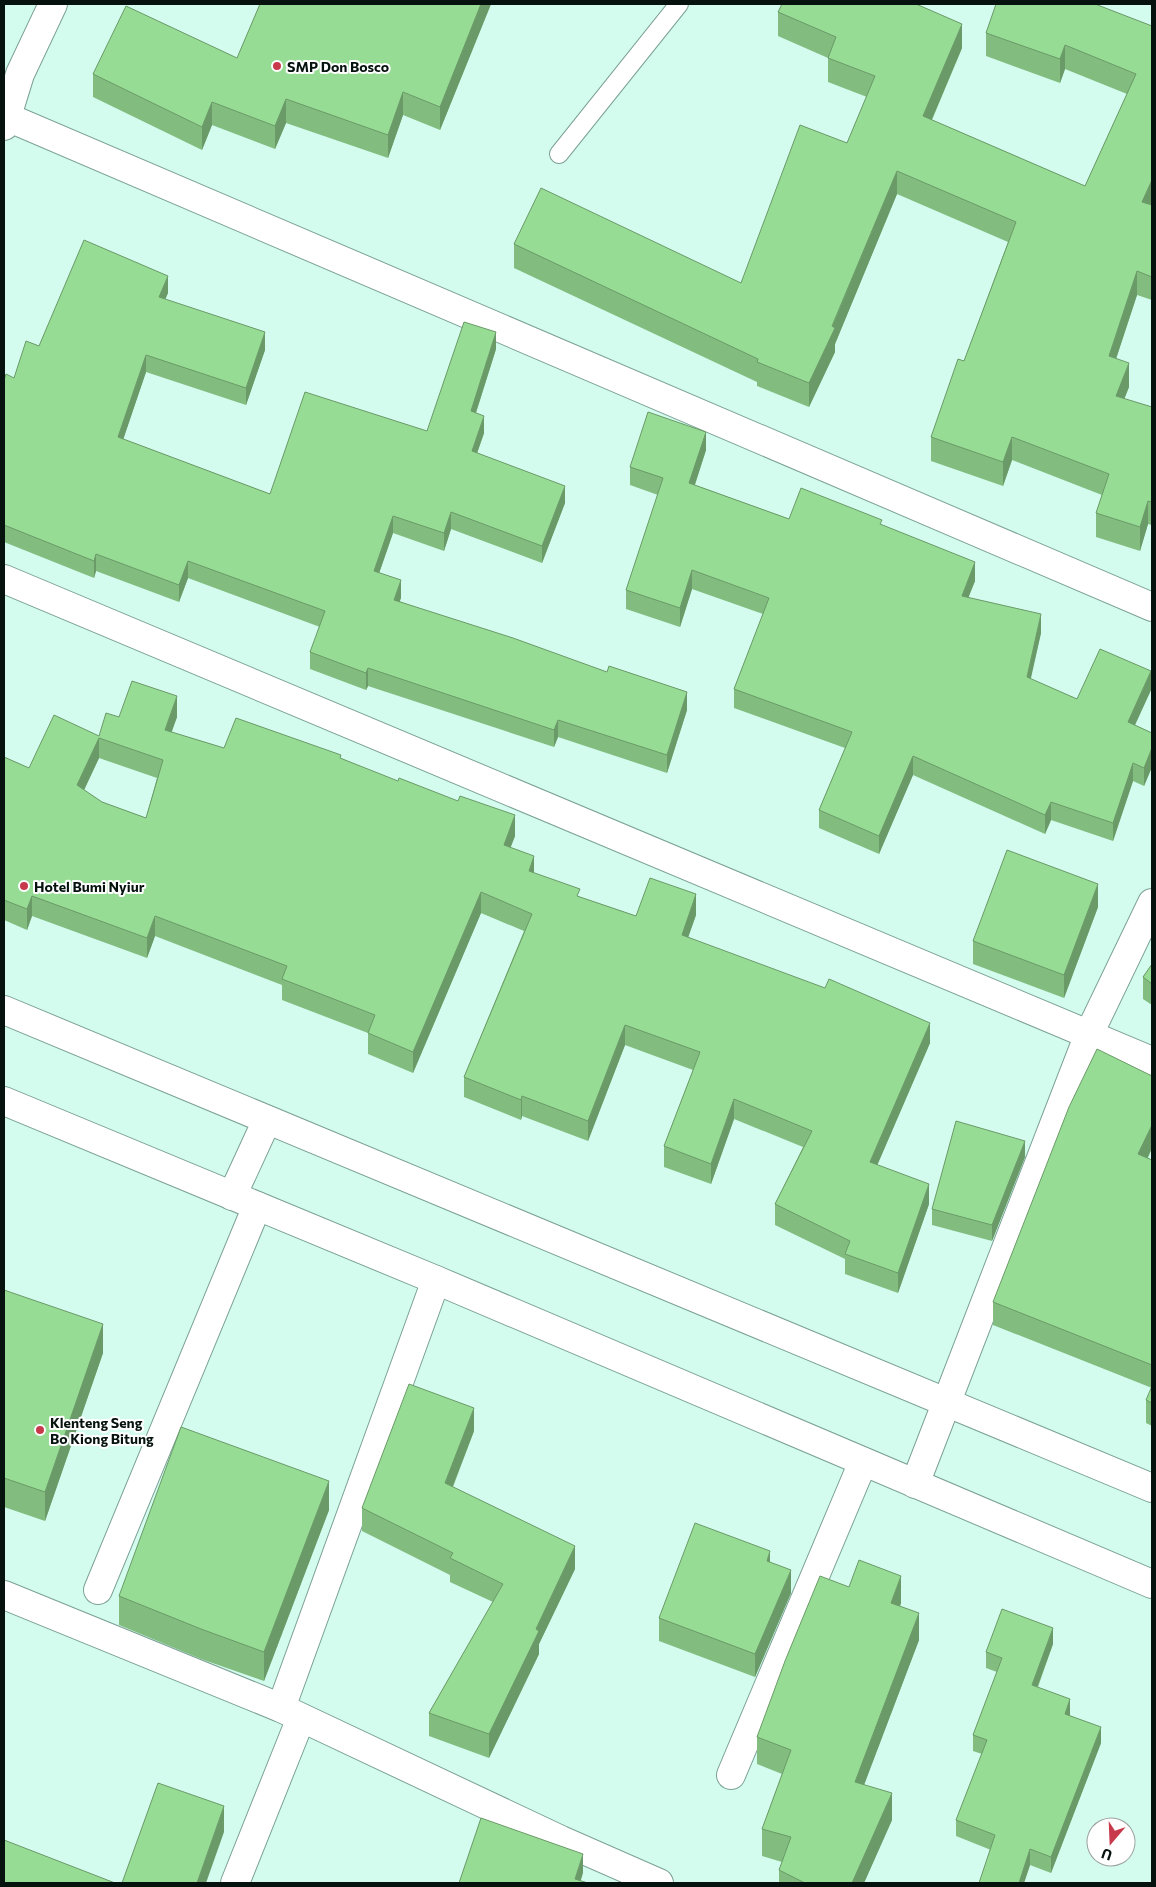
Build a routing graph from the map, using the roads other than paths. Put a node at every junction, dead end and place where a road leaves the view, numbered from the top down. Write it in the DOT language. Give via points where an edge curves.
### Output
graph roads {
  1 [pos="53,4"];
  2 [pos="679,4"];
  3 [pos="12,70"];
  4 [pos="6,121"];
  5 [pos="559,154"];
  6 [pos="4,579"];
  7 [pos="1152,607"];
  8 [pos="1152,902"];
  9 [pos="4,1010"];
  10 [pos="1089,1034"];
  11 [pos="1152,1061"];
  12 [pos="4,1101"];
  13 [pos="267,1120"];
  14 [pos="232,1196"];
  15 [pos="257,1206"];
  16 [pos="436,1280"];
  17 [pos="946,1403"];
  18 [pos="863,1462"];
  19 [pos="915,1484"];
  20 [pos="1152,1488"];
  21 [pos="1152,1584"];
  22 [pos="98,1590"];
  23 [pos="4,1595"];
  24 [pos="291,1713"];
  25 [pos="731,1775"];
  26 [pos="235,1883"];
  27 [pos="659,1883"];
  1 -- 3 [label="street"];
  2 -- 5 [label="lane"];
  3 -- 4 [label="street"];
  4 -- 7 [label="street"];
  6 -- 10 [label="street"];
  8 -- 10 [label="street"];
  9 -- 13 [label="street"];
  10 -- 11 [label="street"];
  10 -- 17 [label="street"];
  12 -- 14 [label="street"];
  13 -- 14 [label="street"];
  13 -- 17 [label="street"];
  14 -- 15 [label="street"];
  15 -- 16 [label="street"];
  15 -- 22 [label="street"];
  16 -- 18 [label="street"];
  16 -- 24 [label="street"];
  17 -- 19 [label="street"];
  17 -- 20 [label="street"];
  18 -- 19 [label="street"];
  18 -- 25 [label="street"];
  19 -- 21 [label="street"];
  23 -- 24 [label="street"];
  24 -- 26 [label="street"];
  24 -- 27 [label="street"];
}
